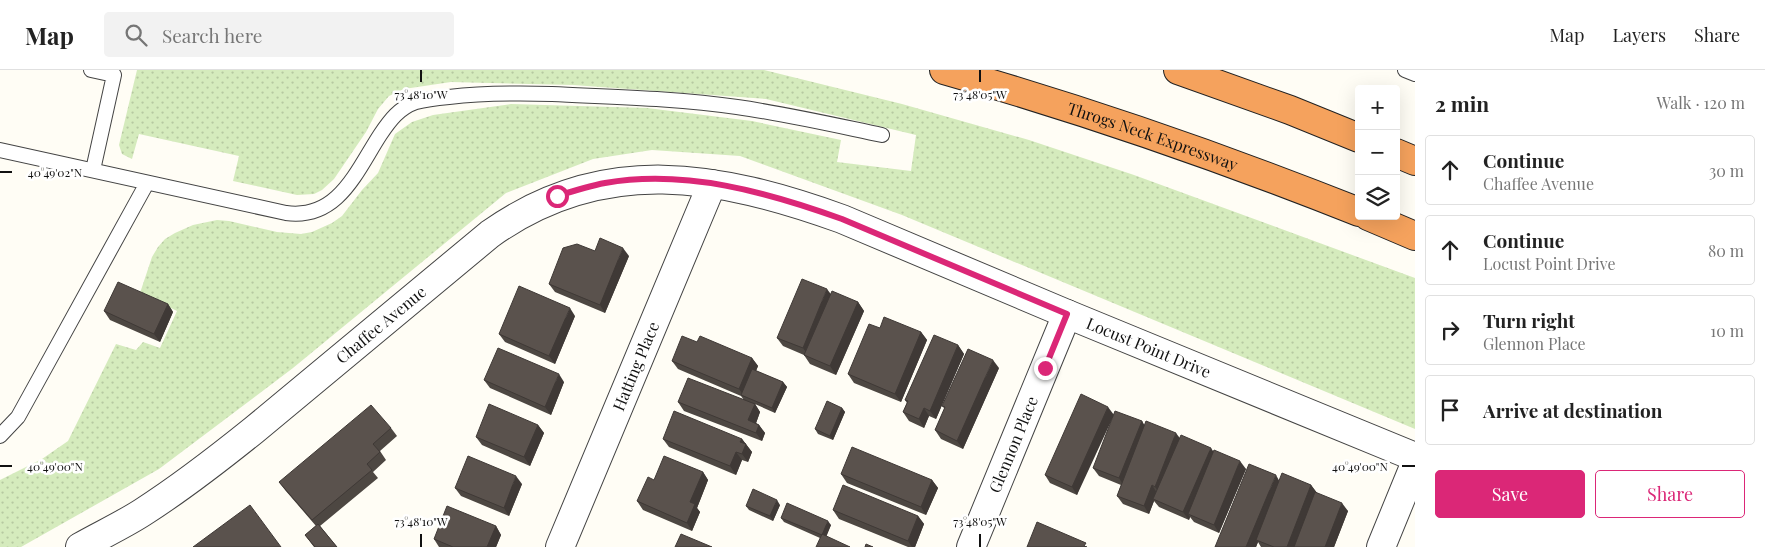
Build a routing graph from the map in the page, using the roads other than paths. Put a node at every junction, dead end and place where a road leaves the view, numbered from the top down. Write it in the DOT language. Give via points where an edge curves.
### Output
graph roads {
  1 [pos="91,70"];
  2 [pos="944,70"];
  3 [pos="1178,70"];
  4 [pos="1405,70"];
  5 [pos="1415,74"];
  6 [pos="882,135"];
  7 [pos="1355,136"];
  8 [pos="0,150"];
  9 [pos="1400,155"];
  10 [pos="1415,161"];
  11 [pos="93,170"];
  12 [pos="146,182"];
  13 [pos="712,184"];
  14 [pos="1355,210"];
  15 [pos="1377,220"];
  16 [pos="1415,236"];
  17 [pos="1067,314"];
  18 [pos="0,436"];
  19 [pos="1415,457"];
  20 [pos="1415,464"];
  21 [pos="80,547"];
  22 [pos="560,547"];
  23 [pos="971,547"];
  24 [pos="1381,547"];
  1 -- 11 [label="lane" via="114,75"];
  2 -- 14 [label="highway, Throgs Neck Expressway" via="1161,138"];
  3 -- 7 [label="highway"];
  4 -- 5 [label="lane"];
  6 -- 12 [label="lane" via="737,107 666,99 477,94 414,102 400,110 389,121 341,194 312,213 286,213"];
  8 -- 11 [label="lane"];
  9 -- 10 [label="highway"];
  11 -- 12 [label="lane"];
  12 -- 18 [label="lane" via="23,409"];
  13 -- 17 [label="street, Locust Point Drive" via="745,189 842,219"];
  13 -- 21 [label="street, Chaffee Avenue" via="655,179 606,183 557,196 510,220 182,486"];
  13 -- 22 [label="street, Hatting Place"];
  15 -- 16 [label="highway"];
  17 -- 19 [label="street, Locust Point Drive"];
  17 -- 23 [label="street, Glennon Place"];
  20 -- 24 [label="street"];
}
